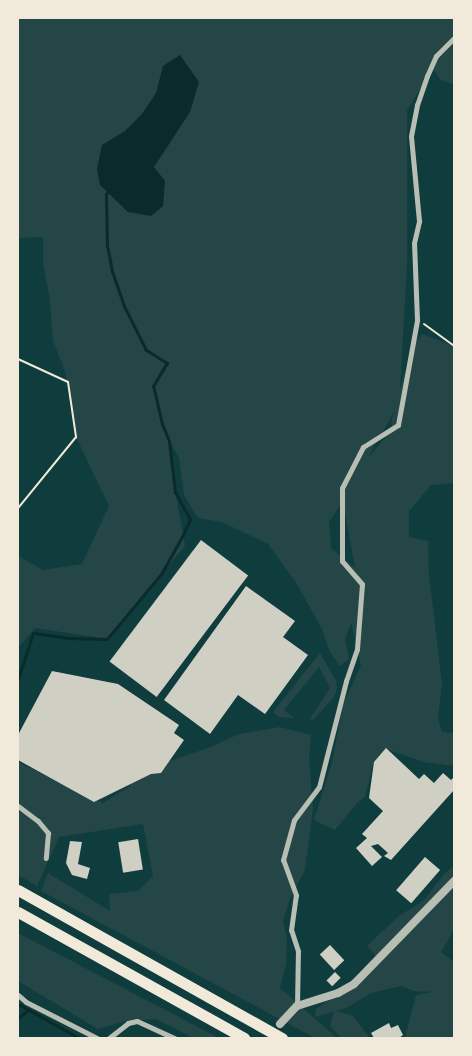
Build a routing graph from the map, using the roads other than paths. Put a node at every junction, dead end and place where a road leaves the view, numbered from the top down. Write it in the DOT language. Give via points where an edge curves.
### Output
graph roads {
  1 [pos="454,38"];
  2 [pos="18,806"];
  3 [pos="46,858"];
  4 [pos="454,881"];
  5 [pos="18,890"];
  6 [pos="18,912"];
  7 [pos="18,995"];
  8 [pos="297,1006"];
  9 [pos="280,1024"];
  10 [pos="97,1038"];
  11 [pos="109,1038"];
  12 [pos="174,1038"];
  13 [pos="244,1038"];
  14 [pos="282,1038"];
  1 -- 8 [label="street" via="436,56 427,76 411,136 419,221 414,243 417,320 398,425 363,447 342,488 342,561 362,584 357,649 319,788 294,820 282,860 296,895 291,930 298,951"];
  2 -- 3 [label="street" via="48,833"];
  4 -- 8 [label="street" via="354,984 338,993"];
  5 -- 14 [label="highway"];
  6 -- 13 [label="highway"];
  7 -- 10 [label="street"];
  8 -- 9 [label="street"];
  11 -- 12 [label="street" via="128,1023 137,1021"];
}
